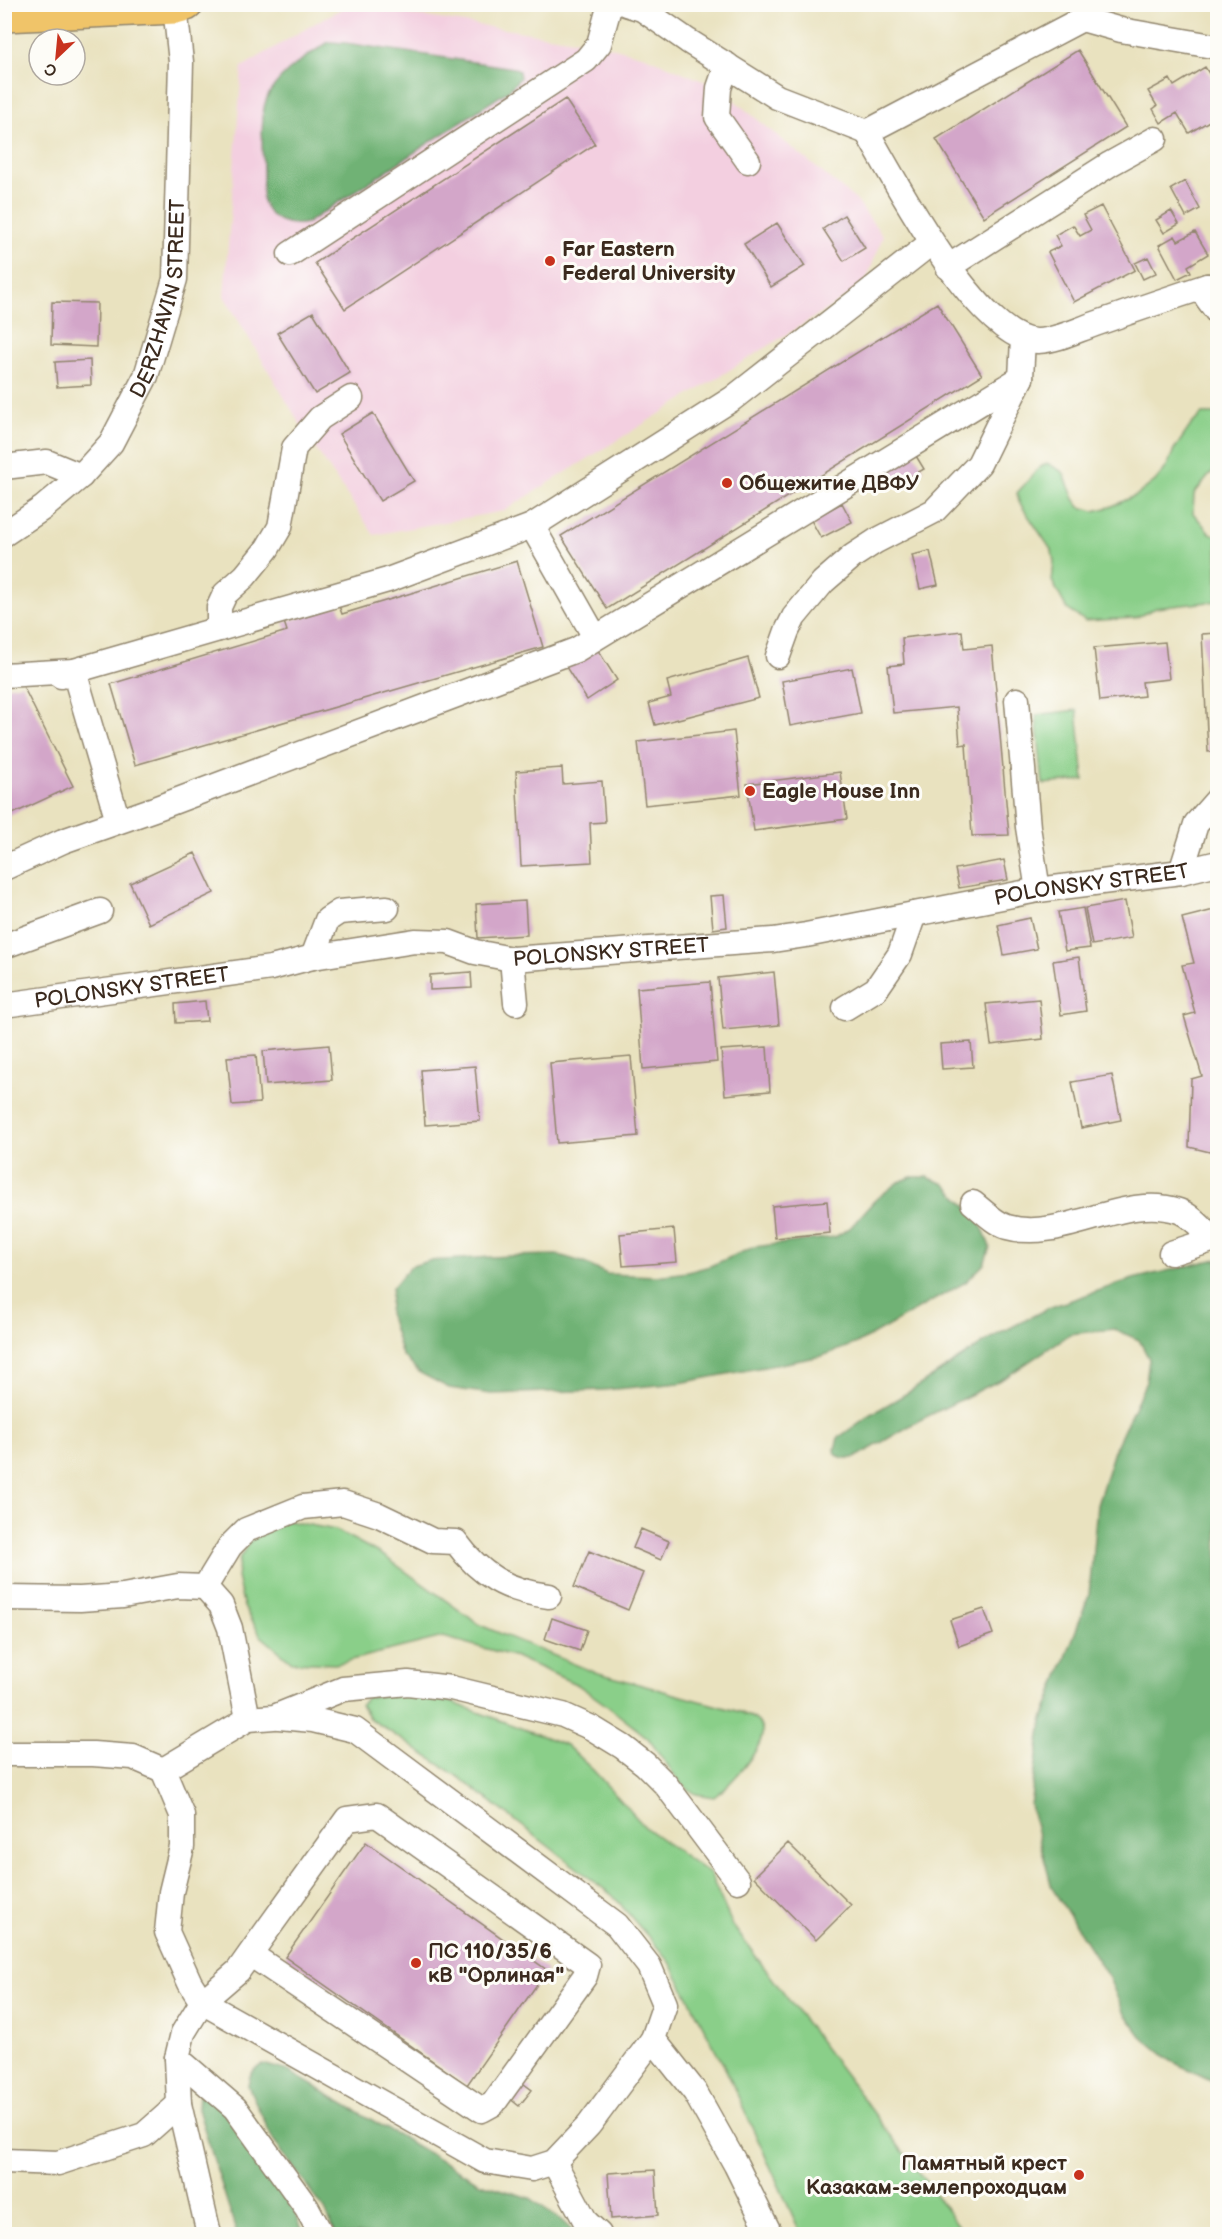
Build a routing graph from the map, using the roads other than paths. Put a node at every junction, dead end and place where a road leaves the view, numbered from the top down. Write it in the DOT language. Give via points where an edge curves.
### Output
graph roads {
  1 [pos="610,4"];
  2 [pos="181,6"];
  3 [pos="637,6"];
  4 [pos="80,8"];
  5 [pos="1090,12"];
  6 [pos="4,15"];
  7 [pos="1218,47"];
  8 [pos="727,65"];
  9 [pos="867,132"];
  10 [pos="1155,139"];
  11 [pos="748,161"];
  12 [pos="931,243"];
  13 [pos="290,254"];
  14 [pos="948,267"];
  15 [pos="1212,286"];
  16 [pos="1218,313"];
  17 [pos="1023,339"];
  18 [pos="1021,378"];
  19 [pos="351,398"];
  20 [pos="4,467"];
  21 [pos="81,476"];
  22 [pos="532,526"];
  23 [pos="4,534"];
  24 [pos="219,629"];
  25 [pos="595,637"];
  26 [pos="778,656"];
  27 [pos="74,671"];
  28 [pos="4,675"];
  29 [pos="25,690"];
  30 [pos="1017,700"];
  31 [pos="1218,799"];
  32 [pos="118,821"];
  33 [pos="1218,863"];
  34 [pos="4,868"];
  35 [pos="1181,872"];
  36 [pos="1038,890"];
  37 [pos="387,908"];
  38 [pos="100,911"];
  39 [pos="914,914"];
  40 [pos="4,946"];
  41 [pos="313,957"];
  42 [pos="513,959"];
  43 [pos="516,1003"];
  44 [pos="4,1005"];
  45 [pos="845,1008"];
  46 [pos="973,1203"];
  47 [pos="1216,1239"];
  48 [pos="1171,1253"];
  49 [pos="205,1587"];
  50 [pos="549,1596"];
  51 [pos="4,1598"];
  52 [pos="274,1717"];
  53 [pos="249,1719"];
  54 [pos="4,1754"];
  55 [pos="163,1770"];
  56 [pos="738,1881"];
  57 [pos="250,1954"];
  58 [pos="202,2002"];
  59 [pos="652,2039"];
  60 [pos="177,2058"];
  61 [pos="179,2104"];
  62 [pos="4,2161"];
  63 [pos="554,2162"];
  64 [pos="209,2235"];
  65 [pos="321,2235"];
  66 [pos="599,2235"];
  67 [pos="770,2235"];
  1 -- 13 [label="lane" via="599,44 586,60"];
  2 -- 4 [label="main road"];
  2 -- 21 [label="lane, DERZHAVIN STREET" via="175,279 146,376 111,443"];
  3 -- 8 [label="lane"];
  4 -- 6 [label="main road"];
  5 -- 7 [label="lane" via="1121,30"];
  5 -- 9 [label="lane"];
  8 -- 9 [label="lane" via="777,97"];
  8 -- 11 [label="lane" via="719,88 717,117"];
  9 -- 12 [label="lane"];
  10 -- 14 [label="lane"];
  12 -- 14 [label="lane"];
  12 -- 22 [label="lane" via="732,399"];
  14 -- 17 [label="lane" via="993,318"];
  15 -- 16 [label="lane" via="1207,298"];
  15 -- 17 [label="lane" via="1052,339"];
  17 -- 18 [label="lane"];
  18 -- 25 [label="lane"];
  18 -- 26 [label="lane" via="980,464 934,511 876,541 823,582 794,617"];
  19 -- 24 [label="lane" via="320,418 294,448 280,527 260,558 225,594 219,607"];
  20 -- 21 [label="lane" via="47,462"];
  21 -- 23 [label="lane, DERZHAVIN STREET"];
  22 -- 24 [label="lane" via="388,580"];
  22 -- 25 [label="lane"];
  24 -- 27 [label="lane"];
  25 -- 32 [label="lane" via="576,650 522,672"];
  27 -- 28 [label="lane"];
  27 -- 29 [label="lane"];
  27 -- 32 [label="lane"];
  30 -- 36 [label="lane" via="1028,827"];
  31 -- 35 [label="lane" via="1196,824"];
  32 -- 34 [label="lane"];
  33 -- 35 [label="lane, POLONSKY STREET"];
  35 -- 36 [label="lane, POLONSKY STREET"];
  36 -- 39 [label="lane, POLONSKY STREET"];
  37 -- 41 [label="lane" via="339,912 327,920"];
  38 -- 40 [label="lane"];
  39 -- 42 [label="lane, POLONSKY STREET" via="773,940"];
  39 -- 45 [label="lane" via="900,954 876,989"];
  41 -- 42 [label="lane, POLONSKY STREET" via="415,941 448,942"];
  41 -- 44 [label="lane, POLONSKY STREET" via="271,968"];
  42 -- 43 [label="lane"];
  46 -- 47 [label="lane" via="1006,1227 1024,1229 1052,1227 1134,1208 1161,1207 1181,1211"];
  47 -- 48 [label="lane"];
  49 -- 50 [label="lane" via="230,1546 246,1530 303,1506 344,1503 433,1541 456,1542 480,1570 506,1585"];
  49 -- 51 [label="lane" via="178,1586 80,1599"];
  49 -- 53 [label="lane" via="221,1605 230,1628"];
  52 -- 53 [label="lane"];
  52 -- 56 [label="lane" via="343,1689 408,1683 451,1688 563,1715 592,1728 645,1764 666,1785"];
  52 -- 59 [label="lane" via="313,1720 355,1730 616,1925 649,1966 664,2004"];
  53 -- 55 [label="lane"];
  54 -- 55 [label="lane" via="133,1757"];
  55 -- 58 [label="lane" via="182,1815 182,1847 171,1892 167,1932"];
  57 -- 57 [label="lane" via="347,1819 377,1815 588,1965 585,1976 493,2104 482,2110"];
  57 -- 58 [label="lane" via="238,1971"];
  58 -- 60 [label="lane" via="183,2033"];
  58 -- 63 [label="lane" via="485,2161 532,2169"];
  59 -- 63 [label="lane" via="589,2125"];
  59 -- 67 [label="lane" via="695,2092"];
  60 -- 61 [label="lane"];
  60 -- 65 [label="lane" via="235,2108 307,2208"];
  61 -- 62 [label="lane" via="144,2135 58,2163"];
  61 -- 64 [label="lane"];
  63 -- 66 [label="lane" via="586,2222"];
}
